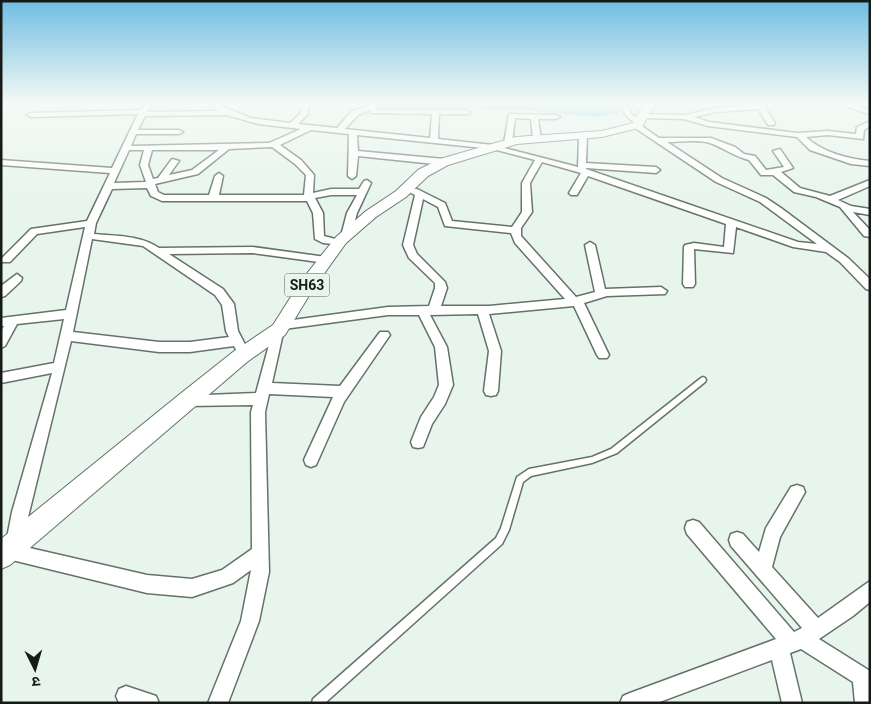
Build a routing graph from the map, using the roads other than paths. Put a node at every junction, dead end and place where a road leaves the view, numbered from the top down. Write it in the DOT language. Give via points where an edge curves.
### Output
graph roads {
  1 [pos="583,136"];
  2 [pos="132,137"];
  3 [pos="290,137"];
  4 [pos="352,137"];
  5 [pos="402,137"];
  6 [pos="434,137"];
  7 [pos="503,137"];
  8 [pos="537,137"];
  9 [pos="573,137"];
  10 [pos="656,137"];
  11 [pos="802,137"];
  12 [pos="434,140"];
  13 [pos="537,140"];
  14 [pos="658,140"];
  15 [pos="274,144"];
  16 [pos="500,145"];
  17 [pos="227,147"];
  18 [pos="127,148"];
  19 [pos="149,148"];
  20 [pos="777,151"];
  21 [pos="354,153"];
  22 [pos="540,159"];
  23 [pos="175,161"];
  24 [pos="1,162"];
  25 [pos="444,162"];
  26 [pos="870,164"];
  27 [pos="583,169"];
  28 [pos="656,170"];
  29 [pos="116,171"];
  30 [pos="775,172"];
  31 [pos="219,176"];
  32 [pos="352,176"];
  33 [pos="161,180"];
  34 [pos="870,183"];
  35 [pos="150,184"];
  36 [pos="109,186"];
  37 [pos="414,191"];
  38 [pos="574,192"];
  39 [pos="310,197"];
  40 [pos="213,199"];
  41 [pos="829,200"];
  42 [pos="844,207"];
  43 [pos="870,212"];
  44 [pos="91,223"];
  45 [pos="731,223"];
  46 [pos="516,230"];
  47 [pos="868,234"];
  48 [pos="88,236"];
  49 [pos="342,239"];
  50 [pos="590,245"];
  51 [pos="830,249"];
  52 [pos="158,251"];
  53 [pos="6,260"];
  54 [pos="326,260"];
  55 [pos="844,260"];
  56 [pos="870,275"];
  57 [pos="17,278"];
  58 [pos="689,284"];
  59 [pos="870,286"];
  60 [pos="661,291"];
  61 [pos="1,294"];
  62 [pos="601,294"];
  63 [pos="576,302"];
  64 [pos="428,310"];
  65 [pos="482,310"];
  66 [pos="71,314"];
  67 [pos="7,321"];
  68 [pos="281,328"];
  69 [pos="384,335"];
  70 [pos="66,336"];
  71 [pos="1,343"];
  72 [pos="241,348"];
  73 [pos="603,355"];
  74 [pos="59,367"];
  75 [pos="1,378"];
  76 [pos="703,380"];
  77 [pos="491,391"];
  78 [pos="343,392"];
  79 [pos="263,393"];
  80 [pos="187,400"];
  81 [pos="418,442"];
  82 [pos="311,460"];
  83 [pos="796,492"];
  84 [pos="693,528"];
  85 [pos="736,540"];
  86 [pos="8,550"];
  87 [pos="260,552"];
  88 [pos="763,569"];
  89 [pos="870,590"];
  90 [pos="797,640"];
  91 [pos="866,680"];
  92 [pos="126,696"];
  93 [pos="148,703"];
  94 [pos="218,703"];
  95 [pos="317,703"];
  96 [pos="630,703"];
  97 [pos="792,703"];
  98 [pos="865,703"];
  1 -- 27 [label="street"];
  2 -- 18 [label="street"];
  3 -- 15 [label="street"];
  4 -- 21 [label="street"];
  5 -- 12 [label="street"];
  6 -- 12 [label="street"];
  7 -- 16 [label="street"];
  8 -- 13 [label="street"];
  9 -- 13 [label="main road, SH63"];
  10 -- 14 [label="street"];
  11 -- 26 [label="street" via="813,148"];
  12 -- 16 [label="street"];
  13 -- 16 [label="main road, SH63"];
  14 -- 30 [label="street" via="708,140 752,158 762,172"];
  14 -- 51 [label="street" via="719,180 771,205"];
  15 -- 17 [label="street"];
  15 -- 39 [label="street" via="310,175"];
  16 -- 22 [label="street"];
  16 -- 25 [label="main road, SH63"];
  17 -- 19 [label="street"];
  17 -- 33 [label="street" via="195,172"];
  18 -- 19 [label="street"];
  18 -- 29 [label="street"];
  19 -- 35 [label="street" via="144,165"];
  20 -- 30 [label="street" via="789,168"];
  21 -- 25 [label="street"];
  21 -- 32 [label="street"];
  22 -- 27 [label="street"];
  22 -- 46 [label="street" via="527,180 527,212 517,223"];
  23 -- 33 [label="street"];
  24 -- 29 [label="street"];
  25 -- 37 [label="main road, SH63" via="423,173"];
  27 -- 28 [label="street"];
  27 -- 38 [label="street"];
  27 -- 45 [label="street"];
  29 -- 36 [label="street"];
  30 -- 41 [label="street" via="797,190"];
  31 -- 40 [label="street"];
  33 -- 35 [label="street"];
  34 -- 41 [label="street"];
  35 -- 36 [label="street"];
  35 -- 40 [label="street" via="154,194 162,198"];
  36 -- 44 [label="street"];
  37 -- 46 [label="street" via="442,205 448,224"];
  37 -- 49 [label="main road, SH63" via="371,214"];
  37 -- 64 [label="street" via="408,245 413,256 437,277 441,288"];
  39 -- 40 [label="street"];
  39 -- 49 [label="street" via="318,213 320,239"];
  39 -- 49 [label="street" via="365,188"];
  41 -- 42 [label="street"];
  42 -- 43 [label="street"];
  42 -- 47 [label="street"];
  44 -- 48 [label="street"];
  44 -- 53 [label="street" via="34,231"];
  45 -- 51 [label="street" via="797,245"];
  45 -- 58 [label="street" via="729,251 688,247"];
  46 -- 63 [label="street" via="518,241"];
  48 -- 52 [label="street" via="138,241"];
  48 -- 66 [label="street"];
  49 -- 54 [label="main road, SH63"];
  50 -- 62 [label="street"];
  51 -- 55 [label="street"];
  52 -- 54 [label="street" via="253,250"];
  52 -- 72 [label="street" via="225,297 232,331"];
  54 -- 68 [label="main road, SH63"];
  55 -- 56 [label="street"];
  55 -- 59 [label="street"];
  57 -- 61 [label="street"];
  60 -- 62 [label="street"];
  62 -- 63 [label="street"];
  63 -- 65 [label="street"];
  63 -- 73 [label="street"];
  64 -- 65 [label="street"];
  64 -- 68 [label="street" via="388,311"];
  64 -- 81 [label="street" via="441,347 446,385"];
  65 -- 77 [label="street" via="495,351"];
  66 -- 67 [label="street"];
  66 -- 70 [label="street"];
  67 -- 71 [label="street"];
  68 -- 72 [label="main road, SH63"];
  68 -- 79 [label="street"];
  69 -- 78 [label="street"];
  70 -- 72 [label="street" via="159,347"];
  70 -- 74 [label="street"];
  72 -- 80 [label="main road, SH63"];
  74 -- 75 [label="street"];
  74 -- 86 [label="street"];
  76 -- 95 [label="lane" via="614,451 592,460 529,473 520,480 505,530 494,545"];
  78 -- 79 [label="street"];
  78 -- 82 [label="street"];
  79 -- 80 [label="street"];
  79 -- 87 [label="street" via="258,421"];
  80 -- 86 [label="main road, SH63"];
  83 -- 88 [label="street" via="772,534"];
  84 -- 90 [label="street"];
  85 -- 88 [label="street"];
  86 -- 87 [label="street" via="147,584 192,588 227,577"];
  87 -- 94 [label="street" via="259,580 250,621"];
  88 -- 90 [label="street"];
  89 -- 90 [label="street" via="847,610"];
  90 -- 91 [label="street"];
  90 -- 96 [label="street"];
  90 -- 97 [label="street"];
  91 -- 98 [label="street"];
  92 -- 93 [label="street"];
}
